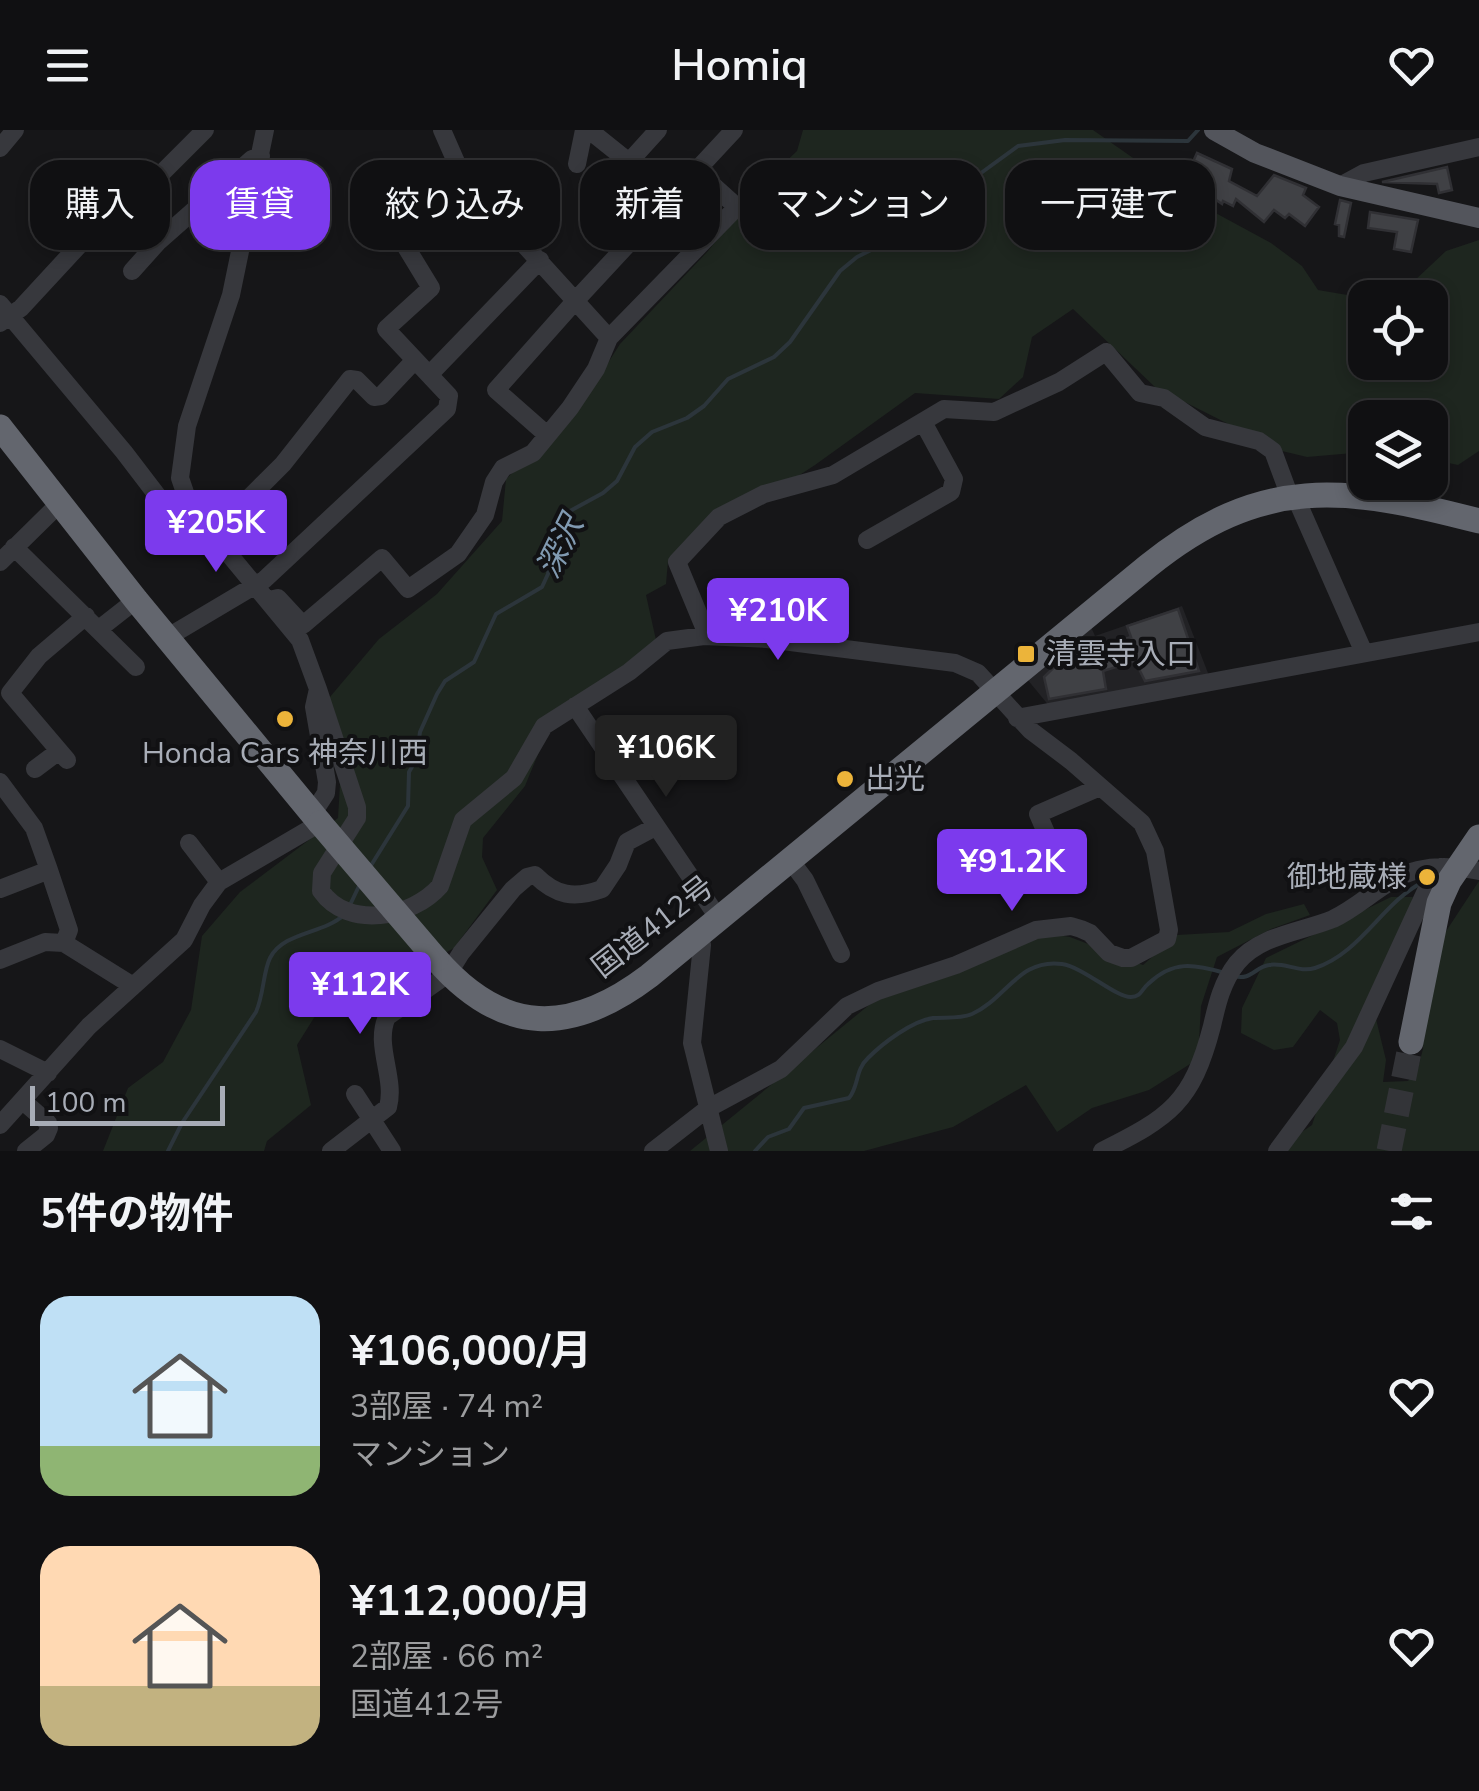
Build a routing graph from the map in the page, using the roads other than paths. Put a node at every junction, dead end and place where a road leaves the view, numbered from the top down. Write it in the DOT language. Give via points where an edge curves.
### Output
graph roads {
  1 [pos="15,130"];
  2 [pos="205,130"];
  3 [pos="265,130"];
  4 [pos="442,130"];
  5 [pos="587,130"];
  6 [pos="734,130"];
  7 [pos="1214,130"];
  8 [pos="651,133"];
  9 [pos="1479,147"];
  10 [pos="0,148"];
  11 [pos="262,156"];
  12 [pos="708,160"];
  13 [pos="577,164"];
  14 [pos="170,165"];
  15 [pos="1340,186"];
  16 [pos="720,193"];
  17 [pos="1479,218"];
  18 [pos="720,224"];
  19 [pos="170,231"];
  20 [pos="75,250"];
  21 [pos="151,250"];
  22 [pos="408,250"];
  23 [pos="623,250"];
  24 [pos="694,250"];
  25 [pos="540,260"];
  26 [pos="132,271"];
  27 [pos="576,300"];
  28 [pos="3,314"];
  29 [pos="609,338"];
  30 [pos="414,361"];
  31 [pos="430,374"];
  32 [pos="923,422"];
  33 [pos="0,427"];
  34 [pos="546,434"];
  35 [pos="1293,496"];
  36 [pos="59,504"];
  37 [pos="1479,521"];
  38 [pos="213,534"];
  39 [pos="866,540"];
  40 [pos="14,547"];
  41 [pos="0,562"];
  42 [pos="255,586"];
  43 [pos="136,600"];
  44 [pos="269,600"];
  45 [pos="92,623"];
  46 [pos="1479,632"];
  47 [pos="704,636"];
  48 [pos="168,637"];
  49 [pos="1360,654"];
  50 [pos="136,667"];
  51 [pos="318,689"];
  52 [pos="996,691"];
  53 [pos="575,706"];
  54 [pos="1016,718"];
  55 [pos="71,736"];
  56 [pos="60,753"];
  57 [pos="35,769"];
  58 [pos="0,782"];
  59 [pos="1100,786"];
  60 [pos="316,818"];
  61 [pos="655,827"];
  62 [pos="1479,837"];
  63 [pos="189,842"];
  64 [pos="790,860"];
  65 [pos="1459,868"];
  66 [pos="48,870"];
  67 [pos="1064,874"];
  68 [pos="219,882"];
  69 [pos="0,889"];
  70 [pos="719,919"];
  71 [pos="697,937"];
  72 [pos="64,943"];
  73 [pos="840,954"];
  74 [pos="0,960"];
  75 [pos="442,966"];
  76 [pos="133,986"];
  77 [pos="1411,1042"];
  78 [pos="0,1049"];
  79 [pos="48,1073"];
  80 [pos="356,1094"];
  81 [pos="24,1102"];
  82 [pos="707,1109"];
  83 [pos="371,1119"];
  84 [pos="0,1125"];
  85 [pos="717,1145"];
  86 [pos="29,1150"];
  87 [pos="331,1151"];
  88 [pos="392,1151"];
  89 [pos="653,1151"];
  90 [pos="1102,1151"];
  91 [pos="1277,1151"];
  1 -- 10 [label="street"];
  2 -- 14 [label="street"];
  3 -- 11 [label="street"];
  4 -- 25 [label="street" via="478,212"];
  5 -- 8 [label="street" via="630,162"];
  5 -- 13 [label="street"];
  6 -- 12 [label="street"];
  7 -- 15 [label="main road" via="1255,154"];
  9 -- 15 [label="street" via="1364,174"];
  11 -- 19 [label="street"];
  11 -- 38 [label="street" via="231,295 180,462 182,492"];
  15 -- 17 [label="main road"];
  16 -- 18 [label="street" via="736,207"];
  20 -- 28 [label="street" via="21,308"];
  21 -- 26 [label="street"];
  22 -- 30 [label="street" via="431,288 386,329"];
  23 -- 27 [label="street"];
  24 -- 29 [label="street"];
  25 -- 27 [label="street"];
  25 -- 31 [label="street"];
  27 -- 29 [label="street"];
  27 -- 34 [label="street" via="496,390"];
  28 -- 38 [label="street" via="166,507 188,528"];
  29 -- 34 [label="street" via="596,369"];
  30 -- 31 [label="street"];
  30 -- 38 [label="street" via="381,396 350,379 283,464"];
  31 -- 42 [label="street" via="448,396 447,408"];
  32 -- 35 [label="street" via="944,409 994,412 1106,352 1140,393 1164,398 1206,426 1273,451"];
  32 -- 39 [label="street" via="954,479 951,492"];
  32 -- 47 [label="street" via="833,475 764,494 720,516 677,562"];
  33 -- 36 [label="highway, 国道412号"];
  34 -- 44 [label="street" via="533,453 503,468 485,515 458,554 408,590 382,558 303,625 278,598"];
  35 -- 37 [label="highway, 国道412号" via="1388,499"];
  35 -- 49 [label="street"];
  35 -- 52 [label="highway, 国道412号" via="1236,510 1187,537"];
  36 -- 40 [label="street"];
  36 -- 43 [label="highway, 国道412号"];
  38 -- 42 [label="street"];
  40 -- 41 [label="street"];
  40 -- 45 [label="street"];
  42 -- 44 [label="street"];
  42 -- 48 [label="street"];
  43 -- 45 [label="street"];
  43 -- 48 [label="highway, 国道412号"];
  44 -- 51 [label="street" via="300,640"];
  45 -- 50 [label="street"];
  45 -- 56 [label="street" via="39,656 38,668 10,693 18,712"];
  46 -- 49 [label="street"];
  47 -- 52 [label="street" via="930,657 978,672"];
  47 -- 53 [label="street" via="666,642"];
  48 -- 60 [label="highway, 国道412号"];
  49 -- 54 [label="street"];
  51 -- 53 [label="street" via="357,807 320,891 326,900 376,917 440,886 463,820 514,778 544,726"];
  51 -- 60 [label="street" via="314,707 327,782"];
  52 -- 54 [label="street"];
  52 -- 64 [label="highway, 国道412号"];
  53 -- 61 [label="street"];
  54 -- 59 [label="street"];
  55 -- 56 [label="street"];
  56 -- 57 [label="street"];
  58 -- 66 [label="street" via="34,828"];
  59 -- 67 [label="street" via="1035,808"];
  59 -- 82 [label="street" via="1152,841 1167,938 1123,958 1081,929 1036,930 848,1006 782,1069"];
  60 -- 68 [label="street"];
  60 -- 75 [label="highway, 国道412号, bridge"];
  61 -- 70 [label="street"];
  61 -- 75 [label="street" via="627,842 602,889 566,895 527,876"];
  62 -- 65 [label="highway"];
  63 -- 68 [label="street"];
  64 -- 70 [label="highway, 国道412号"];
  64 -- 73 [label="street"];
  65 -- 77 [label="highway" via="1434,921"];
  65 -- 90 [label="street" via="1398,876 1333,918 1254,948 1234,966 1220,993 1191,1088 1148,1128"];
  65 -- 91 [label="street" via="1430,882 1354,1047"];
  66 -- 69 [label="street"];
  66 -- 72 [label="street" via="68,930"];
  68 -- 76 [label="street" via="184,940"];
  70 -- 71 [label="highway, 国道412号"];
  71 -- 75 [label="highway, 国道412号" via="626,993 564,1019 497,1009"];
  71 -- 82 [label="street" via="702,945 692,1043"];
  72 -- 74 [label="street" via="46,942"];
  72 -- 76 [label="street"];
  75 -- 83 [label="street" via="387,1018 391,1097"];
  76 -- 79 [label="street"];
  78 -- 79 [label="street"];
  79 -- 81 [label="street"];
  80 -- 83 [label="street"];
  81 -- 84 [label="street"];
  81 -- 86 [label="street" via="49,1128"];
  82 -- 85 [label="street"];
  82 -- 89 [label="street"];
  83 -- 87 [label="street"];
  83 -- 88 [label="street"];
}
